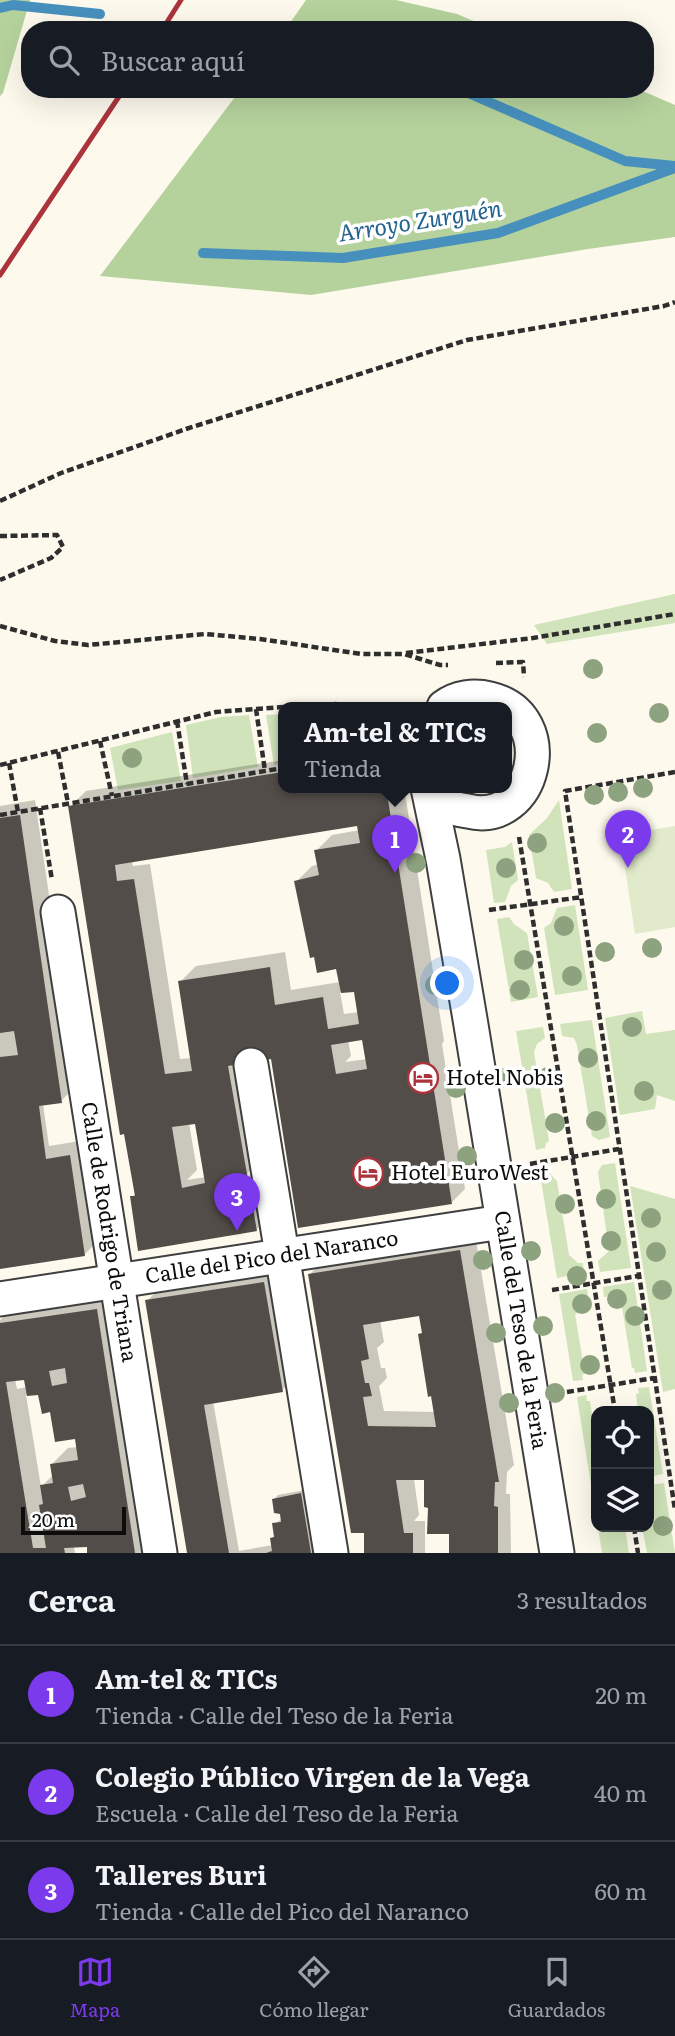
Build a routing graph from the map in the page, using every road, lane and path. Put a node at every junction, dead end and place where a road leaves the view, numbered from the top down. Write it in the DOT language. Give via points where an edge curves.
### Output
graph roads {
  1 [pos="675,302"];
  2 [pos="0,501"];
  3 [pos="0,536"];
  4 [pos="0,580"];
  5 [pos="675,614"];
  6 [pos="0,626"];
  7 [pos="404,654"];
  8 [pos="495,663"];
  9 [pos="454,664"];
  10 [pos="520,682"];
  11 [pos="451,702"];
  12 [pos="501,702"];
  13 [pos="278,707"];
  14 [pos="256,709"];
  15 [pos="512,710"];
  16 [pos="177,721"];
  17 [pos="100,741"];
  18 [pos="58,752"];
  19 [pos="9,763"];
  20 [pos="0,765"];
  21 [pos="278,769"];
  22 [pos="265,771"];
  23 [pos="675,772"];
  24 [pos="187,784"];
  25 [pos="429,793"];
  26 [pos="434,793"];
  27 [pos="112,796"];
  28 [pos="68,803"];
  29 [pos="40,808"];
  30 [pos="18,812"];
  31 [pos="475,813"];
  32 [pos="0,815"];
  33 [pos="518,833"];
  34 [pos="443,859"];
  35 [pos="582,897"];
  36 [pos="56,902"];
  37 [pos="531,905"];
  38 [pos="489,911"];
  39 [pos="251,1065"];
  40 [pos="619,1149"];
  41 [pos="574,1156"];
  42 [pos="530,1164"];
  43 [pos="502,1222"];
  44 [pos="281,1256"];
  45 [pos="638,1276"];
  46 [pos="118,1280"];
  47 [pos="595,1283"];
  48 [pos="552,1290"];
  49 [pos="0,1299"];
  50 [pos="654,1378"];
  51 [pos="611,1385"];
  52 [pos="567,1392"];
  53 [pos="614,1406"];
  54 [pos="675,1510"];
  55 [pos="635,1532"];
  56 [pos="160,1553"];
  57 [pos="331,1553"];
  58 [pos="557,1553"];
  59 [pos="638,1553"];
  1 -- 2 [label="path" via="467,340 186,429 61,473"];
  3 -- 4 [label="path" via="57,535 63,547 51,558"];
  5 -- 7 [label="path"];
  6 -- 7 [label="path" via="88,645 205,634 360,654"];
  7 -- 9 [label="path" via="440,665"];
  8 -- 10 [label="path" via="523,662 525,675"];
  11 -- 12 [label="street" via="476,696"];
  13 -- 14 [label="path"];
  14 -- 16 [label="path"];
  14 -- 22 [label="path"];
  15 -- 31 [label="street" via="533,740 528,781 499,808"];
  16 -- 17 [label="path"];
  16 -- 24 [label="path"];
  17 -- 18 [label="path"];
  17 -- 27 [label="path"];
  18 -- 19 [label="path"];
  18 -- 28 [label="path"];
  19 -- 20 [label="path"];
  19 -- 30 [label="path"];
  21 -- 22 [label="path"];
  22 -- 24 [label="path"];
  23 -- 35 [label="path" via="565,791"];
  24 -- 27 [label="path"];
  25 -- 34 [label="street, Calle del Teso de la Feria"];
  26 -- 31 [label="street, Calle del Teso de la Feria" via="448,806"];
  27 -- 28 [label="path"];
  28 -- 29 [label="path"];
  29 -- 30 [label="path"];
  29 -- 36 [label="path"];
  30 -- 32 [label="path"];
  31 -- 34 [label="street"];
  33 -- 37 [label="path"];
  34 -- 43 [label="street, Calle del Teso de la Feria"];
  35 -- 37 [label="path"];
  35 -- 40 [label="path"];
  36 -- 46 [label="street, Calle de Rodrigo de Triana"];
  37 -- 38 [label="path"];
  37 -- 41 [label="path"];
  39 -- 44 [label="street"];
  40 -- 41 [label="path"];
  40 -- 45 [label="path"];
  41 -- 42 [label="path"];
  41 -- 47 [label="path"];
  43 -- 44 [label="street, Calle del Pico del Naranco"];
  43 -- 58 [label="street, Calle del Teso de la Feria"];
  44 -- 46 [label="street, Calle del Pico del Naranco"];
  44 -- 57 [label="street"];
  45 -- 47 [label="path"];
  45 -- 50 [label="path"];
  46 -- 49 [label="street, Calle del Pico del Naranco"];
  46 -- 56 [label="street, Calle de Rodrigo de Triana"];
  47 -- 48 [label="path"];
  47 -- 51 [label="path"];
  50 -- 51 [label="path"];
  50 -- 54 [label="path"];
  51 -- 52 [label="path"];
  51 -- 53 [label="path"];
  55 -- 59 [label="path"];
}
